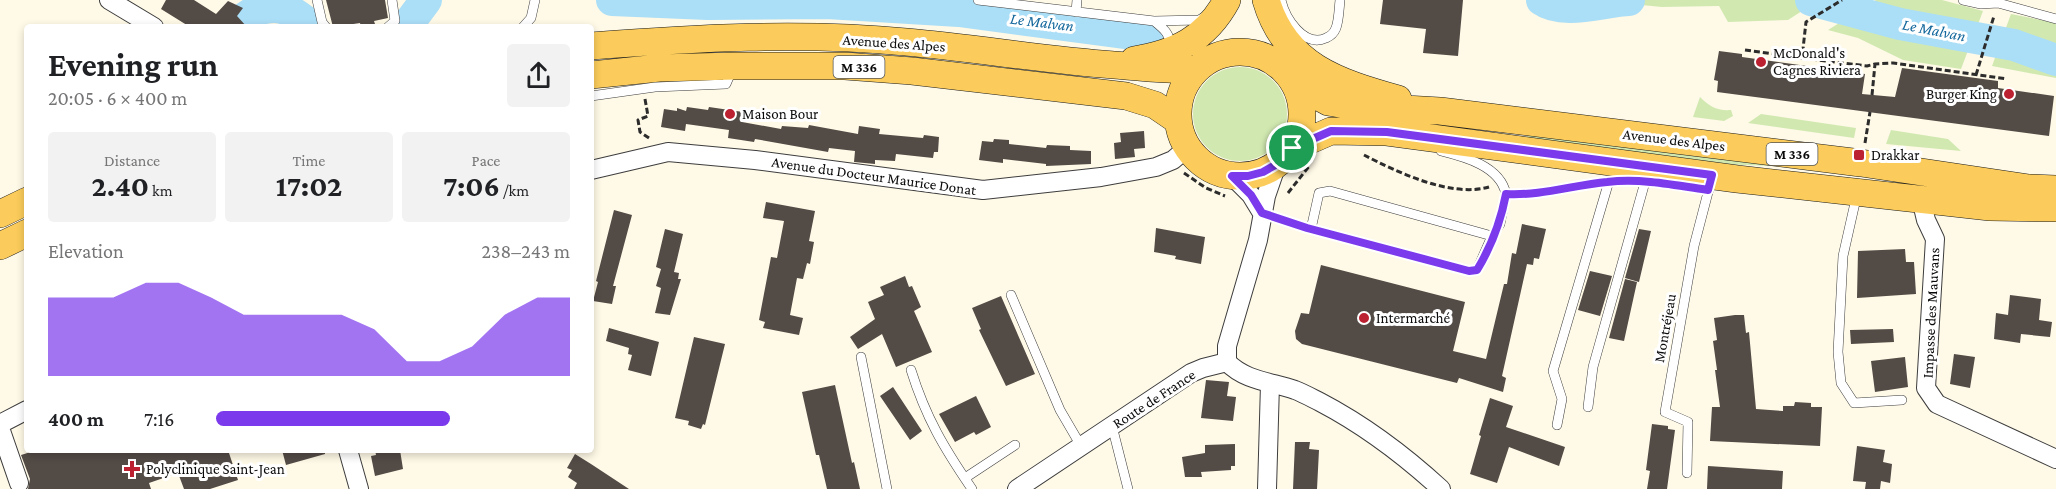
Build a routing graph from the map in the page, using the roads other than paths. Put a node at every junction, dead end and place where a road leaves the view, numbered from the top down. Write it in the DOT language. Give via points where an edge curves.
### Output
graph roads {
  1 [pos="109,0"];
  2 [pos="316,0"];
  3 [pos="392,0"];
  4 [pos="978,0"];
  5 [pos="1077,0"];
  6 [pos="1340,0"];
  7 [pos="1963,0"];
  8 [pos="1275,1"];
  9 [pos="1230,2"];
  10 [pos="534,4"];
  11 [pos="1076,12"];
  12 [pos="531,18"];
  13 [pos="2056,19"];
  14 [pos="1154,21"];
  15 [pos="149,24"];
  16 [pos="324,24"];
  17 [pos="392,24"];
  18 [pos="526,24"];
  19 [pos="535,24"];
  20 [pos="594,46"];
  21 [pos="1166,52"];
  22 [pos="1274,61"];
  23 [pos="1206,62"];
  24 [pos="1104,64"];
  25 [pos="734,66"];
  26 [pos="594,75"];
  27 [pos="1295,84"];
  28 [pos="594,96"];
  29 [pos="1440,111"];
  30 [pos="1177,120"];
  31 [pos="1362,143"];
  32 [pos="1183,158"];
  33 [pos="1294,158"];
  34 [pos="594,169"];
  35 [pos="1609,181"];
  36 [pos="1647,182"];
  37 [pos="1710,183"];
  38 [pos="1233,187"];
  39 [pos="2056,189"];
  40 [pos="1858,192"];
  41 [pos="1506,194"];
  42 [pos="1921,199"];
  43 [pos="24,202"];
  44 [pos="1990,207"];
  45 [pos="2056,208"];
  46 [pos="1262,213"];
  47 [pos="0,214"];
  48 [pos="2056,218"];
  49 [pos="1311,229"];
  50 [pos="24,234"];
  51 [pos="1492,236"];
  52 [pos="0,246"];
  53 [pos="1011,295"];
  54 [pos="861,357"];
  55 [pos="1227,362"];
  56 [pos="911,370"];
  57 [pos="1270,384"];
  58 [pos="1902,400"];
  59 [pos="1588,407"];
  60 [pos="24,412"];
  61 [pos="1557,424"];
  62 [pos="0,426"];
  63 [pos="1112,426"];
  64 [pos="1015,446"];
  65 [pos="1081,446"];
  66 [pos="349,453"];
  67 [pos="2056,459"];
  68 [pos="1687,473"];
  69 [pos="964,478"];
  70 [pos="19,483"];
  71 [pos="359,489"];
  72 [pos="887,489"];
  73 [pos="972,489"];
  74 [pos="1017,489"];
  75 [pos="1128,489"];
  76 [pos="1268,489"];
  77 [pos="1441,489"];
  1 -- 15 [label="street"];
  2 -- 16 [label="lane"];
  3 -- 17 [label="lane" via="395,21"];
  4 -- 11 [label="lane"];
  5 -- 11 [label="lane"];
  6 -- 8 [label="lane" via="1335,30 1318,40 1309,39 1298,30"];
  7 -- 13 [label="lane" via="1998,3"];
  8 -- 22 [label="main road" via="1257,17"];
  8 -- 29 [label="main road" via="1272,19 1283,38 1308,63 1368,90"];
  9 -- 14 [label="lane" via="1199,20"];
  9 -- 21 [label="main road" via="1196,38"];
  9 -- 23 [label="main road" via="1233,19"];
  10 -- 12 [label="lane"];
  11 -- 14 [label="lane"];
  12 -- 18 [label="lane"];
  12 -- 19 [label="lane"];
  14 -- 21 [label="lane" via="1170,38"];
  20 -- 24 [label="main road, Avenue des Alpes / M 336" via="748,37 834,38 904,41"];
  21 -- 24 [label="main road"];
  22 -- 23 [label="main road" via="1239,51"];
  22 -- 27 [label="main road"];
  23 -- 24 [label="main road, Avenue des Alpes / M 336" via="1168,70"];
  23 -- 30 [label="main road" via="1183,87"];
  25 -- 26 [label="main road, Avenue des Alpes / M 336"];
  25 -- 28 [label="lane" via="726,84"];
  25 -- 30 [label="main road, Avenue des Alpes / M 336" via="846,66 1100,93 1140,99"];
  27 -- 29 [label="main road, Avenue des Alpes / M 336" via="1328,102"];
  27 -- 33 [label="main road" via="1302,117"];
  29 -- 39 [label="main road, Avenue des Alpes / M 336"];
  30 -- 32 [label="main road"];
  31 -- 33 [label="main road, Avenue des Alpes / M 336" via="1331,131"];
  31 -- 37 [label="main road, Avenue des Alpes / M 336" via="1387,132"];
  31 -- 41 [label="lane, Avenue des Alpes" via="1452,154 1483,165 1498,178"];
  32 -- 34 [label="street, Avenue du Docteur Maurice Donat" via="1101,177 983,190 668,152"];
  32 -- 38 [label="main road" via="1222,174"];
  33 -- 38 [label="main road" via="1248,176"];
  33 -- 46 [label="street"];
  35 -- 36 [label="lane"];
  35 -- 41 [label="lane"];
  35 -- 61 [label="lane" via="1553,371 1562,399"];
  36 -- 37 [label="lane"];
  36 -- 59 [label="lane" via="1593,367"];
  37 -- 40 [label="main road, Avenue des Alpes / M 336"];
  37 -- 68 [label="lane, Montréjeau" via="1694,246 1665,412 1688,422"];
  38 -- 46 [label="street" via="1251,195"];
  40 -- 42 [label="main road, Avenue des Alpes / M 336"];
  40 -- 58 [label="lane" via="1843,256 1838,352 1841,383 1854,403"];
  41 -- 51 [label="lane" via="1500,224"];
  42 -- 44 [label="main road, Avenue des Alpes / M 336"];
  42 -- 67 [label="street, Impasse des Mauvans" via="1935,238 1926,388 1938,404"];
  43 -- 47 [label="main road"];
  44 -- 45 [label="main road, Avenue des Alpes"];
  44 -- 48 [label="main road, M 336"];
  46 -- 49 [label="lane"];
  46 -- 55 [label="street" via="1258,240 1227,346"];
  49 -- 51 [label="lane" via="1469,271 1477,270"];
  49 -- 51 [label="lane" via="1319,193 1330,191"];
  50 -- 52 [label="main road"];
  53 -- 65 [label="lane" via="1060,410"];
  54 -- 72 [label="lane"];
  55 -- 57 [label="street"];
  55 -- 63 [label="street, Route de France" via="1191,373"];
  56 -- 69 [label="lane" via="937,436"];
  57 -- 76 [label="street"];
  57 -- 77 [label="street" via="1295,390 1340,414"];
  60 -- 62 [label="street"];
  62 -- 70 [label="street"];
  63 -- 65 [label="street, Route de France"];
  63 -- 75 [label="lane"];
  64 -- 69 [label="lane"];
  65 -- 74 [label="street, Route de France"];
  66 -- 71 [label="street"];
  69 -- 73 [label="lane"];
}
